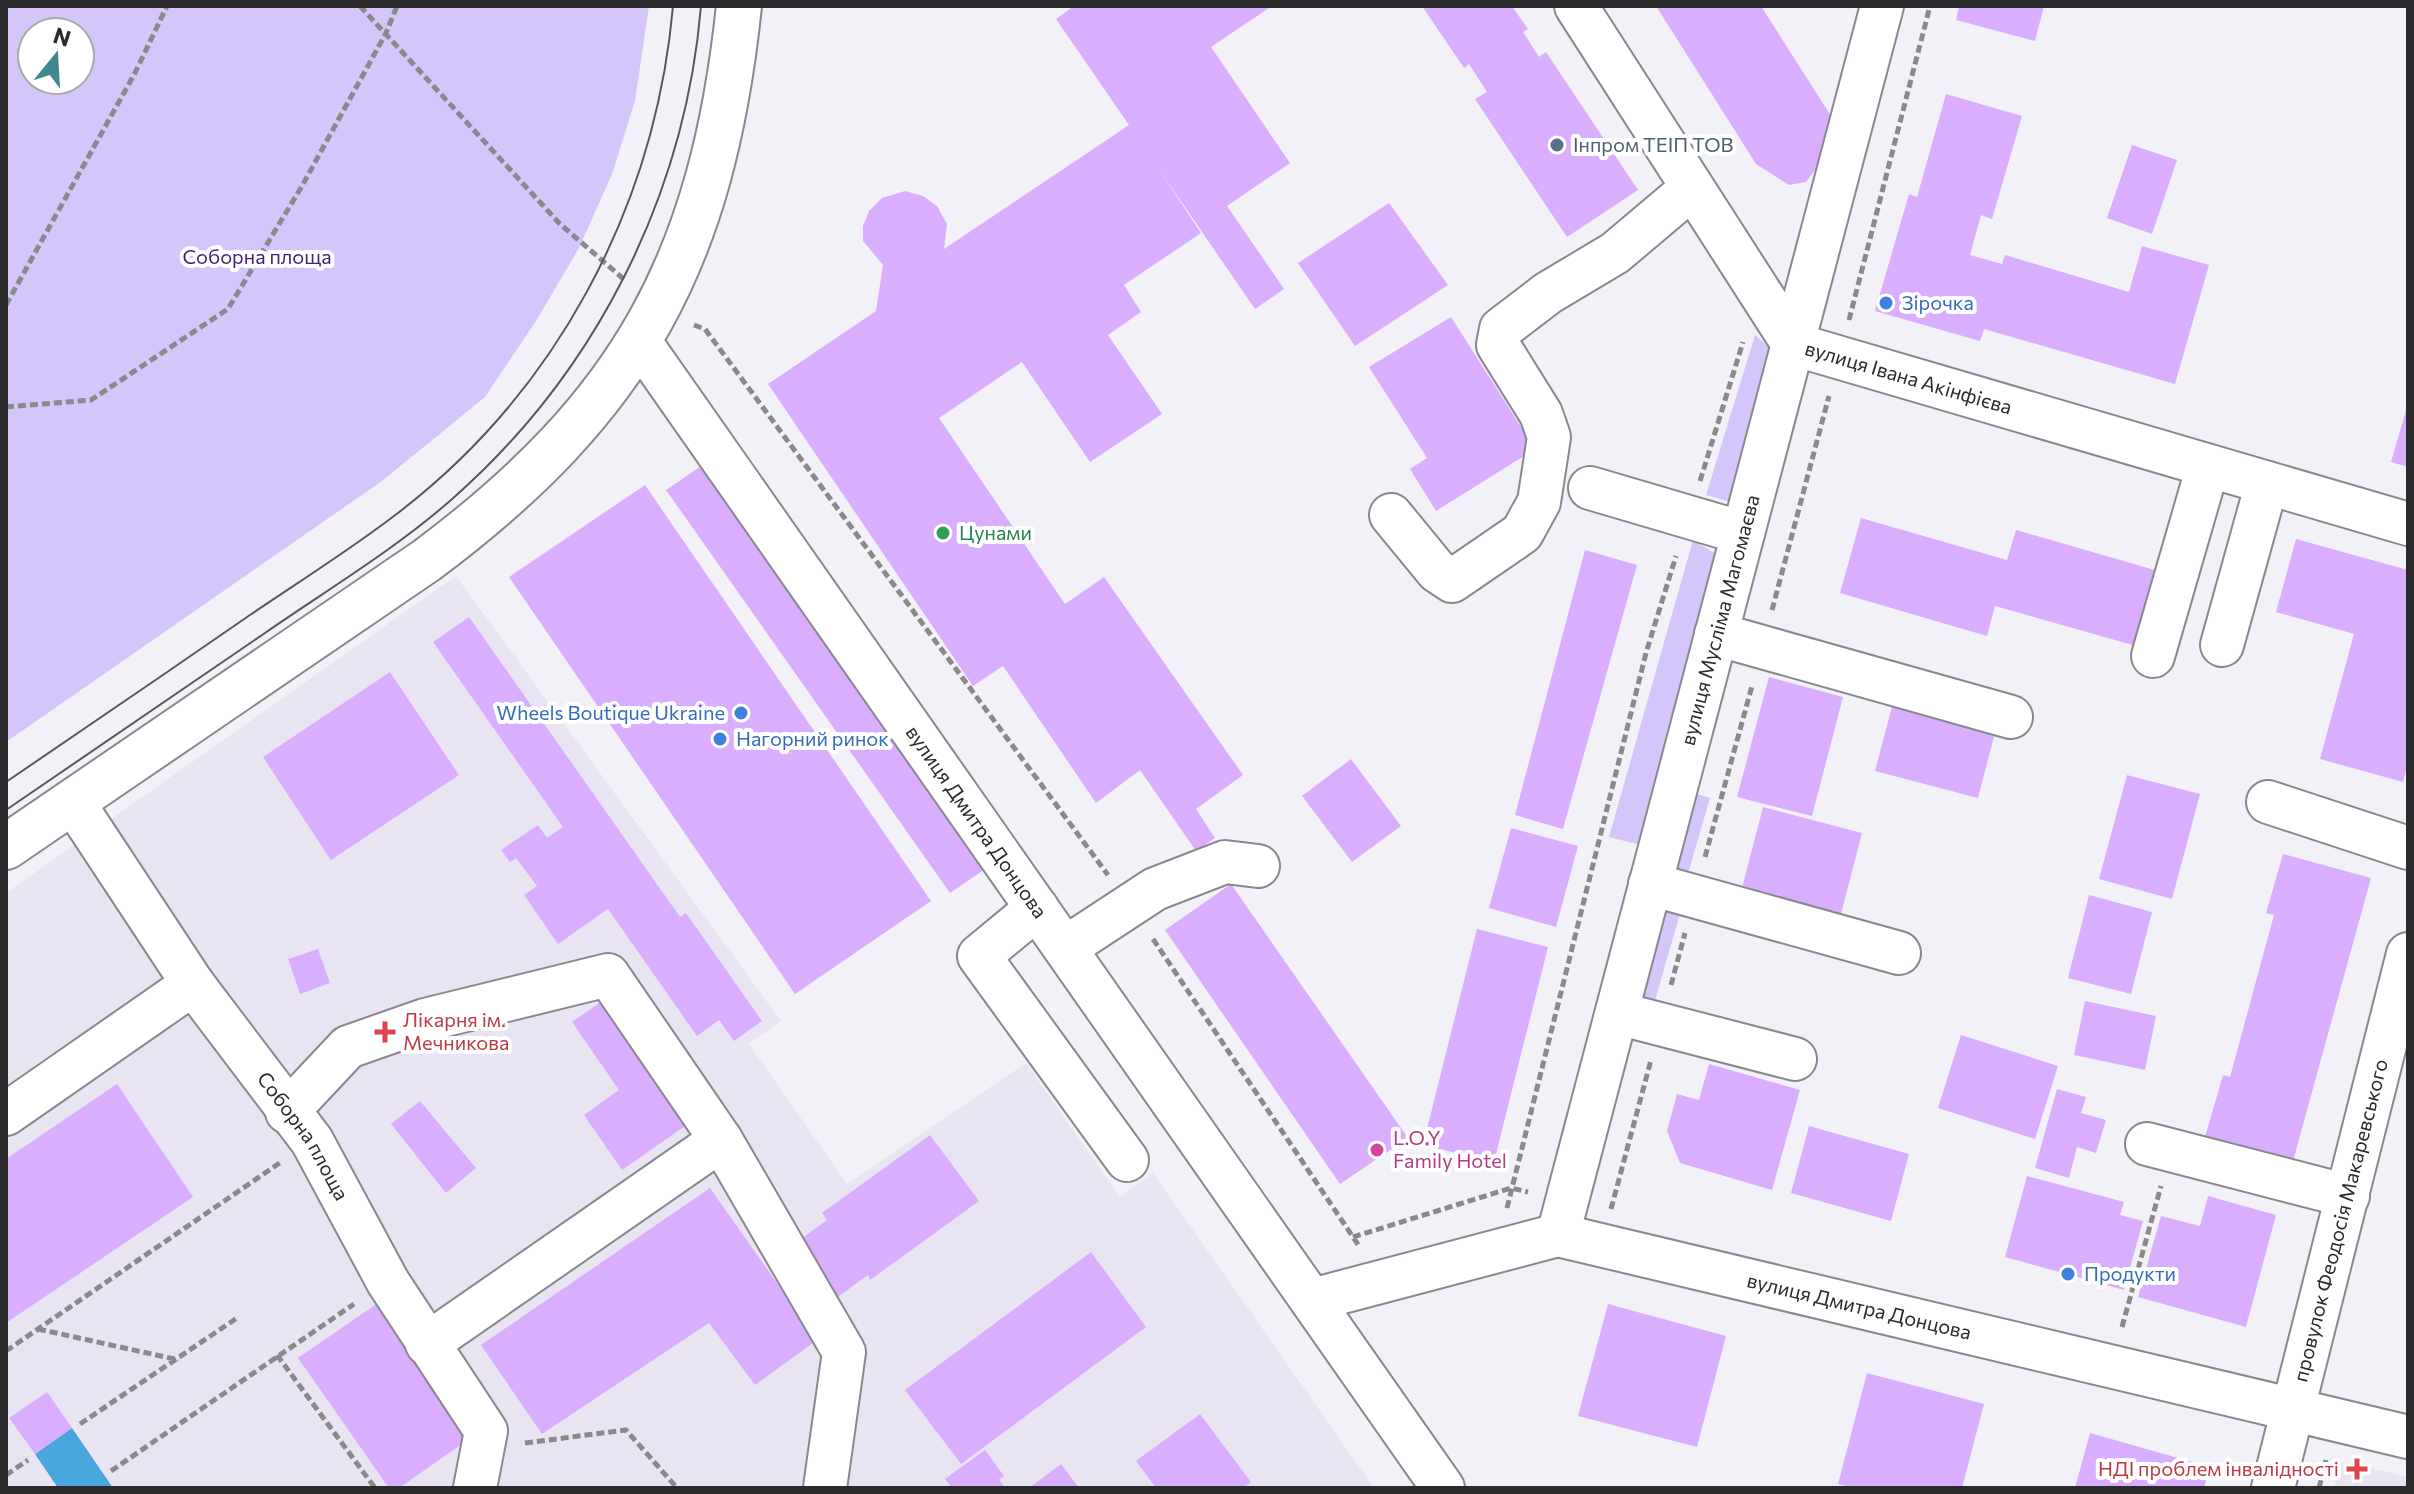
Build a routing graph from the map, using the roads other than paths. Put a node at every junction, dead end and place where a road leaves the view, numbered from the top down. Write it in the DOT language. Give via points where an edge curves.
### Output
graph roads {
  1 [pos="739,6"];
  2 [pos="1576,6"];
  3 [pos="1882,6"];
  4 [pos="1692,188"];
  5 [pos="649,326"];
  6 [pos="1793,344"];
  7 [pos="2208,466"];
  8 [pos="2267,483"];
  9 [pos="1590,488"];
  10 [pos="1391,515"];
  11 [pos="2408,524"];
  12 [pos="1743,533"];
  13 [pos="1716,634"];
  14 [pos="2222,645"];
  15 [pos="2153,656"];
  16 [pos="2011,717"];
  17 [pos="73,802"];
  18 [pos="2268,802"];
  19 [pos="6,847"];
  20 [pos="2408,848"];
  21 [pos="1258,866"];
  22 [pos="1650,884"];
  23 [pos="1037,908"];
  24 [pos="1065,948"];
  25 [pos="1899,953"];
  26 [pos="2408,954"];
  27 [pos="193,984"];
  28 [pos="2401,1006"];
  29 [pos="1617,1013"];
  30 [pos="1795,1059"];
  31 [pos="6,1114"];
  32 [pos="299,1127"];
  33 [pos="721,1140"];
  34 [pos="2159,1147"];
  35 [pos="1127,1160"];
  36 [pos="2348,1196"];
  37 [pos="1558,1235"];
  38 [pos="1312,1300"];
  39 [pos="427,1344"];
  40 [pos="2294,1409"];
  41 [pos="2408,1437"];
  42 [pos="470,1484"];
  43 [pos="825,1488"];
  44 [pos="1443,1488"];
  45 [pos="2273,1488"];
  1 -- 5 [label="main road" via="711,173"];
  2 -- 4 [label="street, вулиця Івана Акінфієва"];
  3 -- 6 [label="street, вулиця Мусліма Магомаєва"];
  4 -- 6 [label="street, вулиця Івана Акінфієва"];
  4 -- 10 [label="street" via="1615,253 1501,329 1498,345 1541,414 1549,437 1539,502 1522,533 1452,581 1437,571"];
  5 -- 17 [label="main road" via="576,429 484,518"];
  5 -- 23 [label="street, вулиця Дмитра Донцова"];
  6 -- 7 [label="street, вулиця Івана Акінфієва"];
  6 -- 12 [label="street, вулиця Мусліма Магомаєва"];
  7 -- 8 [label="street, вулиця Івана Акінфієва"];
  7 -- 15 [label="street"];
  8 -- 11 [label="street, вулиця Івана Акінфієва"];
  8 -- 14 [label="street"];
  9 -- 12 [label="street"];
  12 -- 13 [label="street, вулиця Мусліма Магомаєва"];
  13 -- 16 [label="street"];
  13 -- 22 [label="street, вулиця Мусліма Магомаєва"];
  17 -- 19 [label="main road"];
  17 -- 27 [label="street, Соборна площа"];
  18 -- 20 [label="street"];
  21 -- 24 [label="street" via="1225,862 1155,889"];
  22 -- 25 [label="street"];
  22 -- 29 [label="street, вулиця Мусліма Магомаєва"];
  23 -- 24 [label="street, вулиця Дмитра Донцова"];
  23 -- 35 [label="street" via="979,956"];
  24 -- 38 [label="street, вулиця Дмитра Донцова"];
  26 -- 28 [label="street, провулок Феодосія Макаревського"];
  27 -- 31 [label="street"];
  27 -- 32 [label="street, Соборна площа"];
  28 -- 36 [label="street, провулок Феодосія Макаревського"];
  29 -- 30 [label="street"];
  29 -- 37 [label="street, вулиця Мусліма Магомаєва"];
  32 -- 33 [label="street" via="348,1047 425,1020 608,975"];
  32 -- 39 [label="street, Соборна площа"];
  33 -- 39 [label="street"];
  33 -- 43 [label="street" via="844,1352"];
  34 -- 36 [label="street"];
  36 -- 40 [label="street, провулок Феодосія Макаревського"];
  37 -- 38 [label="street, вулиця Дмитра Донцова"];
  37 -- 40 [label="street, вулиця Дмитра Донцова"];
  38 -- 44 [label="street, вулиця Дмитра Донцова"];
  39 -- 42 [label="street, Соборна площа" via="486,1431"];
  40 -- 41 [label="street, вулиця Дмитра Донцова"];
  40 -- 45 [label="street, провулок Феодосія Макаревського"];
}
